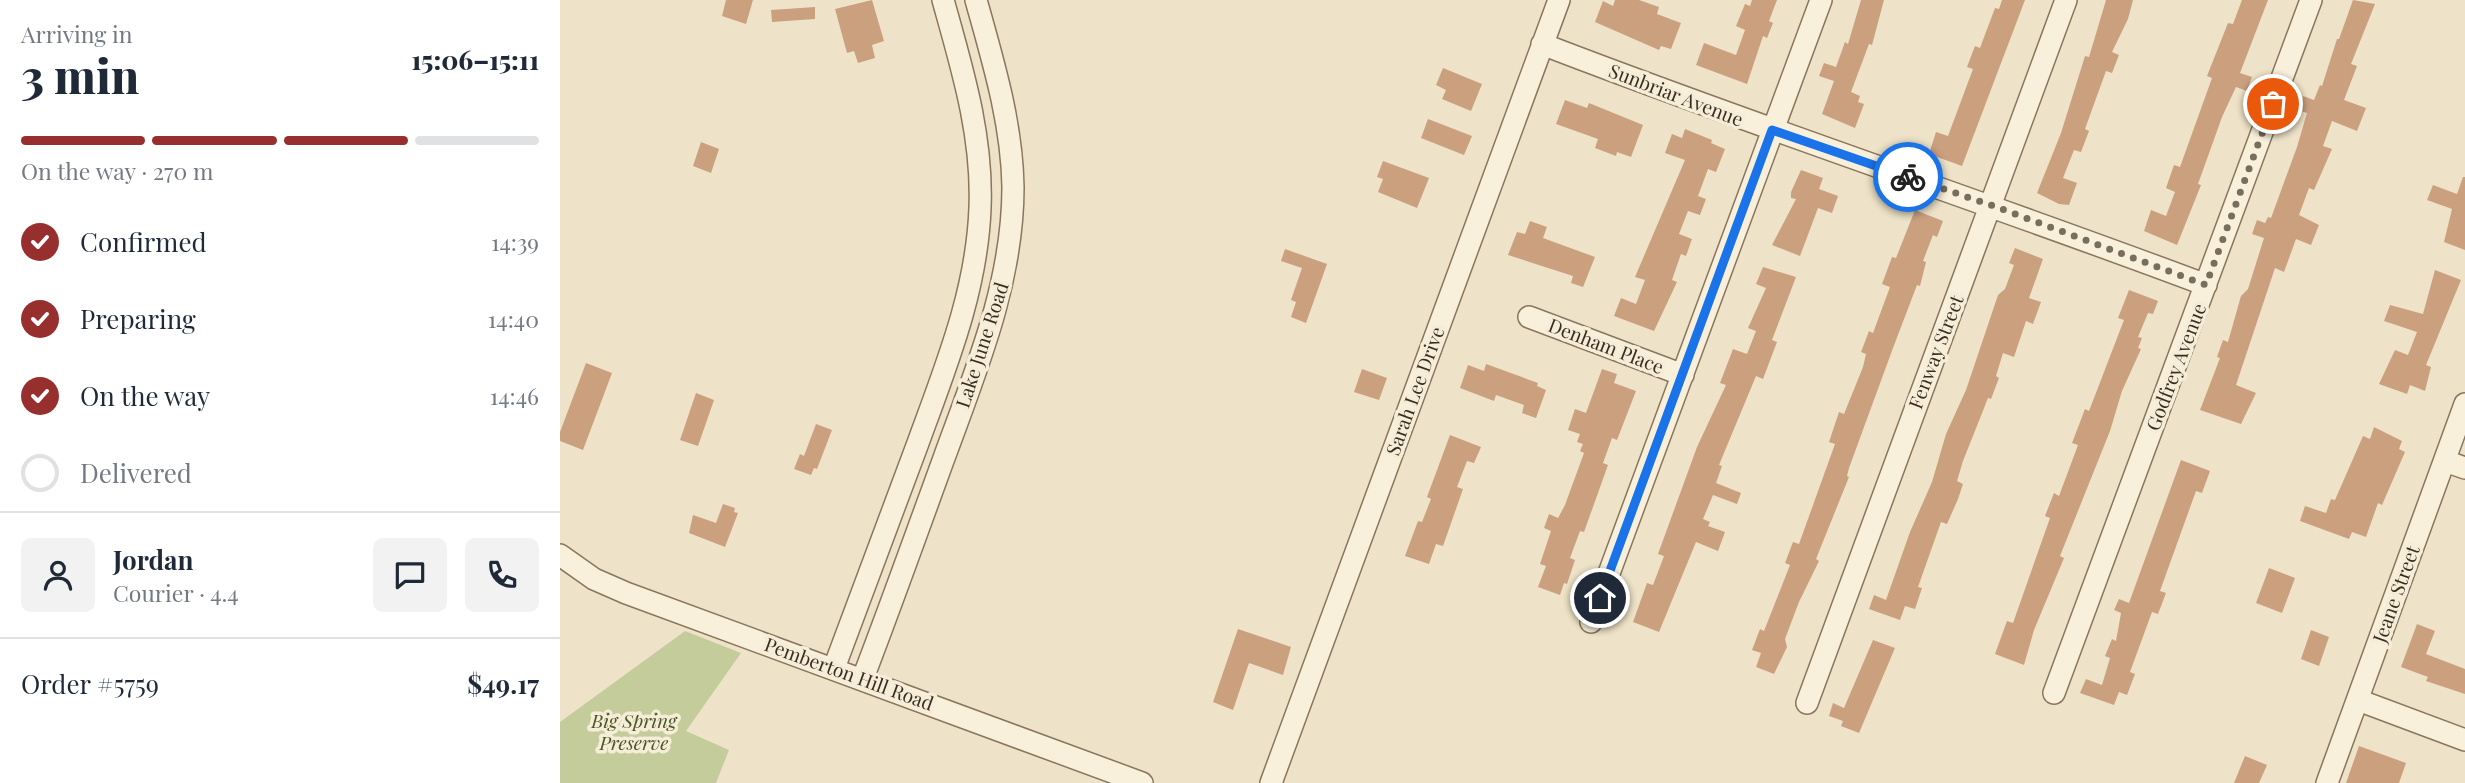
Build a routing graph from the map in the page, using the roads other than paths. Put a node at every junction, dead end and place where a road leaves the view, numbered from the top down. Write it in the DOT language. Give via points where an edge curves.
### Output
graph roads {
  1 [pos="943,0"];
  2 [pos="976,0"];
  3 [pos="1559,0"];
  4 [pos="1821,0"];
  5 [pos="2066,0"];
  6 [pos="2311,0"];
  7 [pos="1542,44"];
  8 [pos="1772,130"];
  9 [pos="1991,205"];
  10 [pos="2206,285"];
  11 [pos="1529,317"];
  12 [pos="1684,375"];
  13 [pos="2465,404"];
  14 [pos="2445,461"];
  15 [pos="2465,468"];
  16 [pos="560,555"];
  17 [pos="1591,622"];
  18 [pos="835,668"];
  19 [pos="863,678"];
  20 [pos="2054,693"];
  21 [pos="2358,700"];
  22 [pos="1807,703"];
  23 [pos="2465,740"];
  24 [pos="1142,783"];
  25 [pos="1271,783"];
  26 [pos="2326,783"];
  1 -- 18 [label="street, Lake June Road" via="976,131 980,207 973,276 953,348"];
  2 -- 19 [label="street, Lake June Road" via="1006,117 1011,157 1006,267 984,350"];
  3 -- 7 [label="street, Sarah Lee Drive"];
  4 -- 8 [label="street"];
  5 -- 9 [label="street, Fenway Street"];
  6 -- 10 [label="street, Godfrey Avenue"];
  7 -- 8 [label="street, Sunbriar Avenue"];
  7 -- 25 [label="street, Sarah Lee Drive"];
  8 -- 9 [label="street, Sunbriar Avenue"];
  8 -- 12 [label="street"];
  9 -- 10 [label="street, Sunbriar Avenue"];
  9 -- 22 [label="street, Fenway Street"];
  10 -- 20 [label="street, Godfrey Avenue"];
  11 -- 12 [label="street, Denham Place"];
  12 -- 17 [label="street"];
  13 -- 14 [label="street, Jeane Street"];
  14 -- 15 [label="street"];
  14 -- 21 [label="street, Jeane Street"];
  16 -- 18 [label="street, Pemberton Hill Road" via="594,579 626,593"];
  18 -- 19 [label="street, Pemberton Hill Road"];
  19 -- 24 [label="street, Pemberton Hill Road"];
  21 -- 23 [label="street"];
  21 -- 26 [label="street, Jeane Street"];
}
